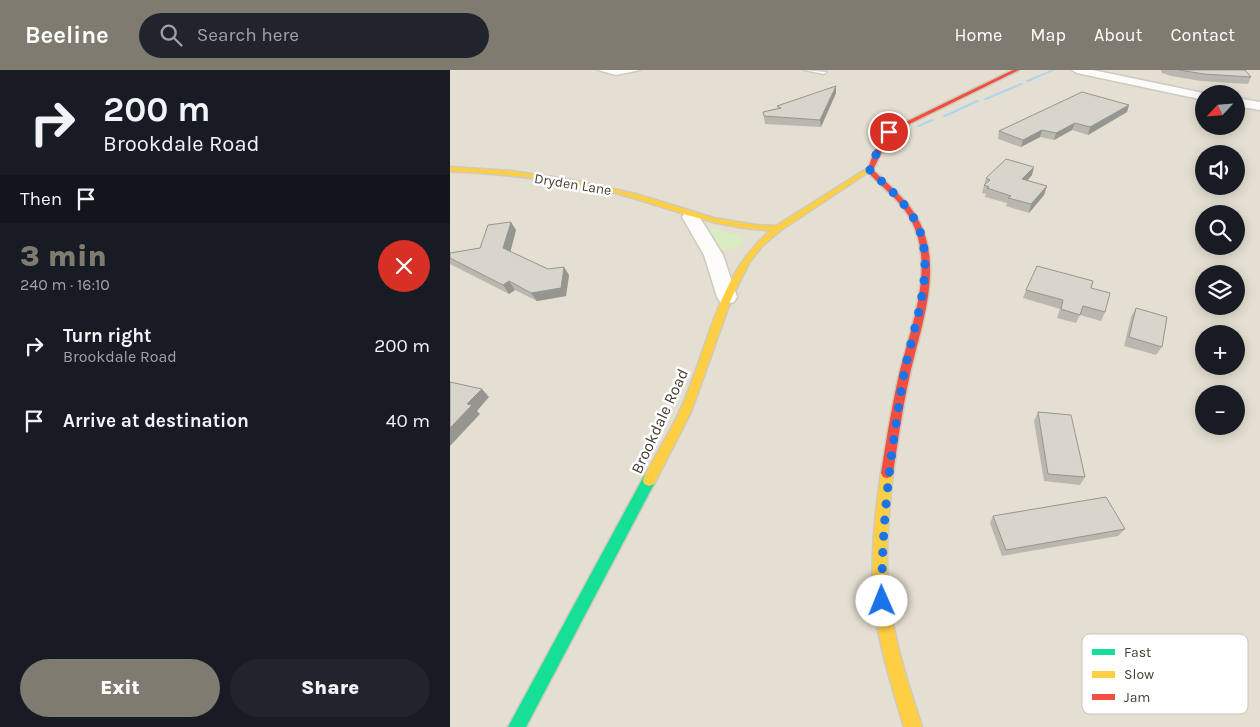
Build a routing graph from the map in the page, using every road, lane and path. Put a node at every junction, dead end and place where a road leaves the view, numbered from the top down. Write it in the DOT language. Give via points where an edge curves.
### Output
graph roads {
  1 [pos="601,70"];
  2 [pos="637,70"];
  3 [pos="806,70"];
  4 [pos="1017,70"];
  5 [pos="1076,70"];
  6 [pos="824,72"];
  7 [pos="1195,94"];
  8 [pos="1245,104"];
  9 [pos="1260,106"];
  10 [pos="450,169"];
  11 [pos="870,170"];
  12 [pos="691,217"];
  13 [pos="778,228"];
  14 [pos="727,297"];
  15 [pos="517,727"];
  16 [pos="913,727"];
  1 -- 2 [label="lane" via="616,73"];
  3 -- 6 [label="lane"];
  4 -- 11 [label="street" via="889,132"];
  5 -- 7 [label="street"];
  8 -- 9 [label="street"];
  10 -- 12 [label="street, Dryden Lane" via="600,187 666,206"];
  11 -- 13 [label="street, Brookdale Road"];
  11 -- 16 [label="street" via="902,202 914,219 923,242 924,282 908,351 889,464 881,558 882,601 892,661"];
  12 -- 13 [label="street, Dryden Lane" via="741,229"];
  12 -- 14 [label="street" via="721,268"];
  13 -- 14 [label="street, Brookdale Road" via="745,262"];
  14 -- 15 [label="street, Brookdale Road" via="685,412"];
}
